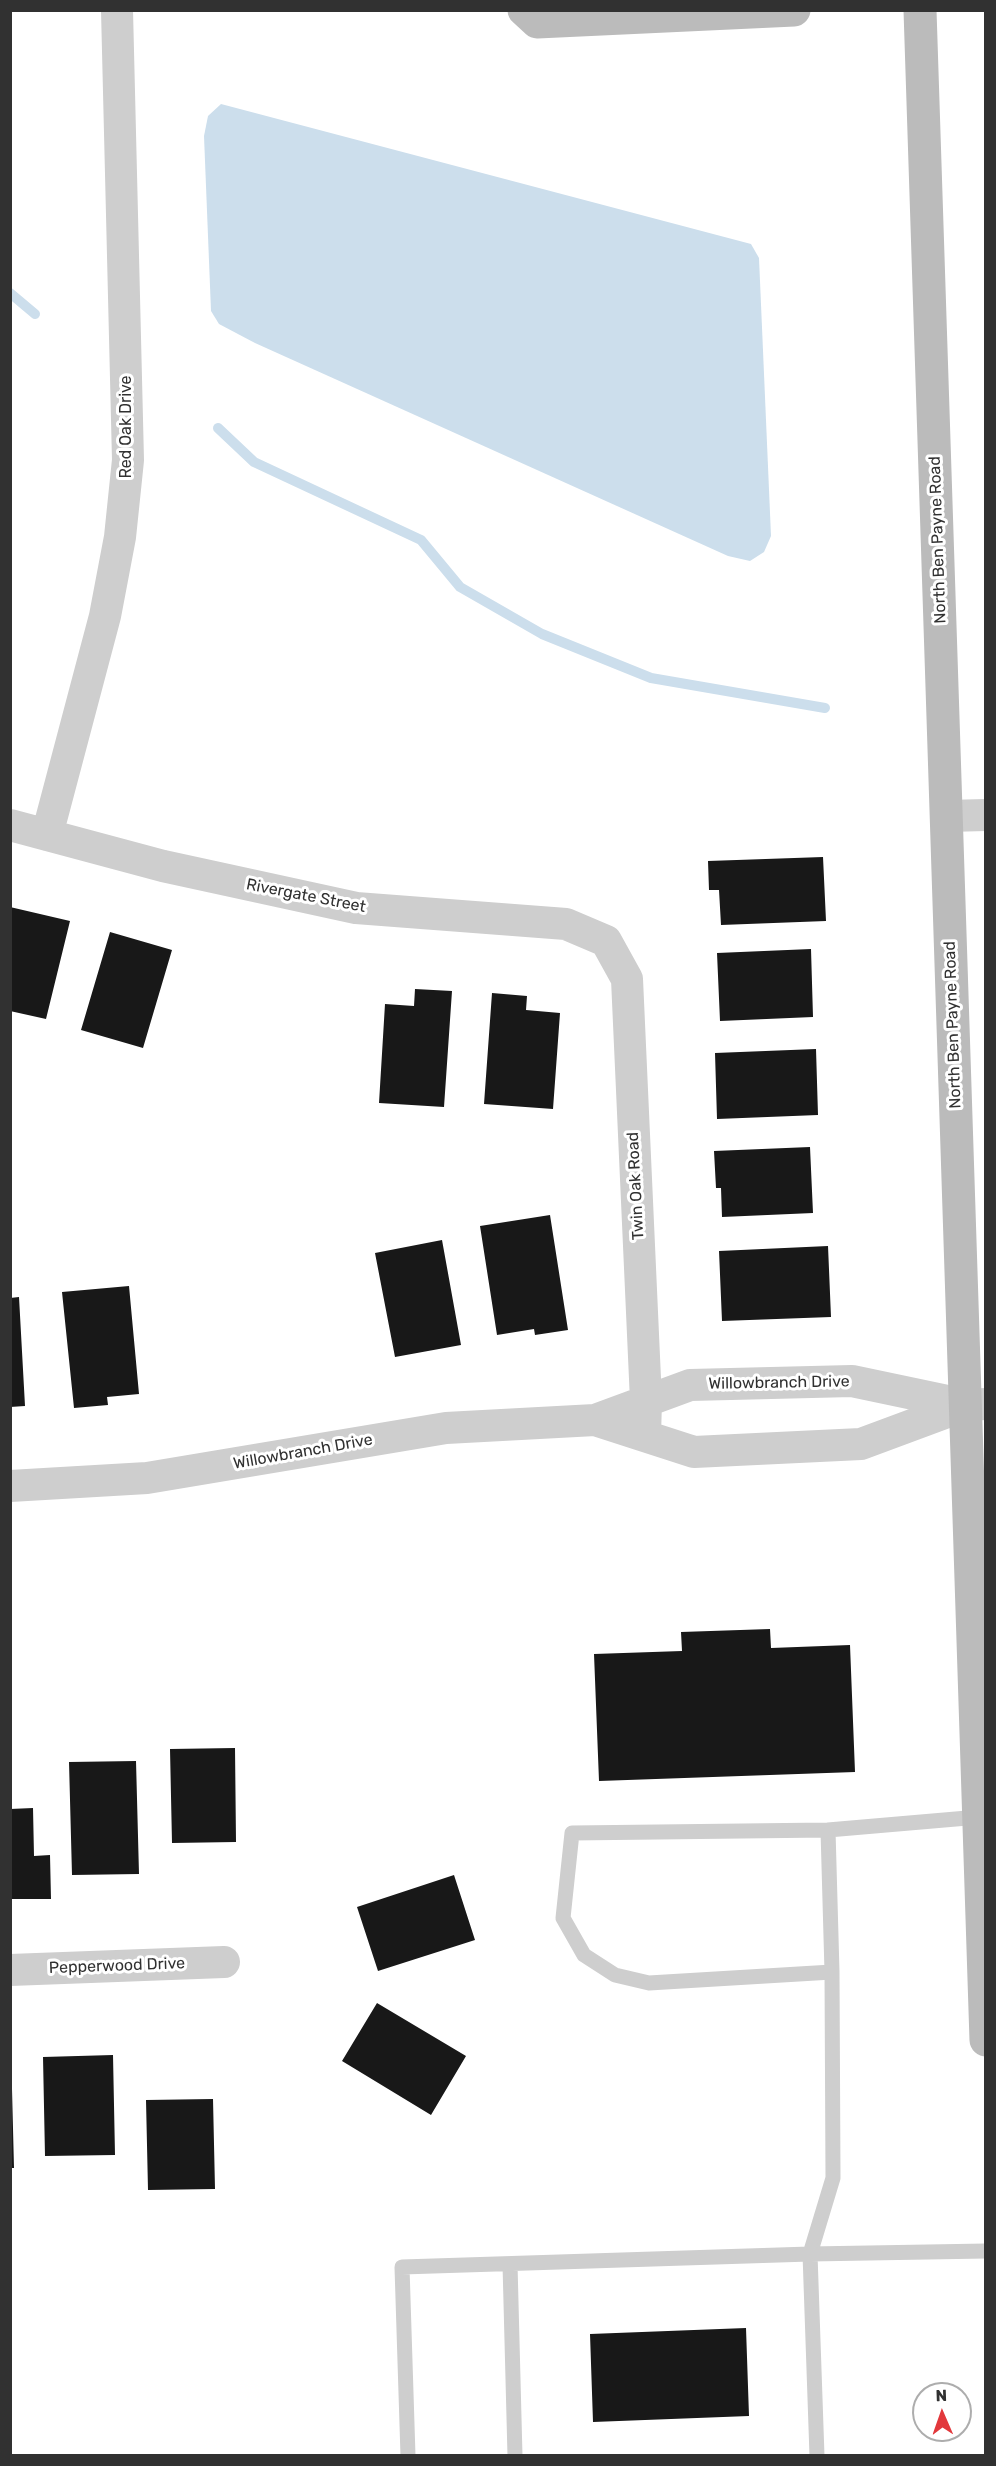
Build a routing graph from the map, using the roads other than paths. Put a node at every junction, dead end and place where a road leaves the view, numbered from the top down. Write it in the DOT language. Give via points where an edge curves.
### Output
graph roads {
  1 [pos="117,10"];
  2 [pos="524,10"];
  3 [pos="794,10"];
  4 [pos="921,10"];
  5 [pos="986,815"];
  6 [pos="947,816"];
  7 [pos="10,825"];
  8 [pos="47,835"];
  9 [pos="606,941"];
  10 [pos="646,1401"];
  11 [pos="976,1404"];
  12 [pos="595,1420"];
  13 [pos="645,1436"];
  14 [pos="10,1486"];
  15 [pos="979,1817"];
  16 [pos="828,1830"];
  17 [pos="224,1962"];
  18 [pos="10,1970"];
  19 [pos="832,1972"];
  20 [pos="986,2040"];
  21 [pos="986,2251"];
  22 [pos="810,2254"];
  23 [pos="510,2264"];
  24 [pos="408,2456"];
  25 [pos="515,2456"];
  26 [pos="816,2456"];
  1 -- 8 [label="street, Red Oak Drive" via="128,460 120,537 105,615"];
  2 -- 3 [label="street" via="537,22"];
  4 -- 6 [label="street, North Ben Payne Road"];
  5 -- 6 [label="street"];
  6 -- 11 [label="street, North Ben Payne Road"];
  7 -- 8 [label="street, Rivergate Street"];
  8 -- 9 [label="street, Rivergate Street" via="163,866 356,909 566,924"];
  9 -- 10 [label="street, Twin Oak Road" via="627,979"];
  10 -- 11 [label="street, Willowbranch Drive" via="690,1385 852,1381"];
  10 -- 12 [label="street, Willowbranch Drive"];
  10 -- 13 [label="street, Twin Oak Road"];
  11 -- 13 [label="street, Willowbranch Drive" via="861,1444 694,1452"];
  11 -- 15 [label="street, North Ben Payne Road"];
  12 -- 13 [label="street, Willowbranch Drive"];
  12 -- 14 [label="street, Willowbranch Drive" via="446,1428 147,1478"];
  15 -- 16 [label="lane"];
  15 -- 20 [label="street, North Ben Payne Road"];
  16 -- 19 [label="lane"];
  16 -- 19 [label="lane" via="572,1833 563,1918 584,1955 615,1975 649,1983"];
  17 -- 18 [label="street, Pepperwood Drive"];
  19 -- 22 [label="lane" via="833,2178"];
  21 -- 22 [label="lane"];
  22 -- 23 [label="lane"];
  22 -- 26 [label="lane"];
  23 -- 24 [label="lane" via="402,2267"];
  23 -- 25 [label="lane"];
}
